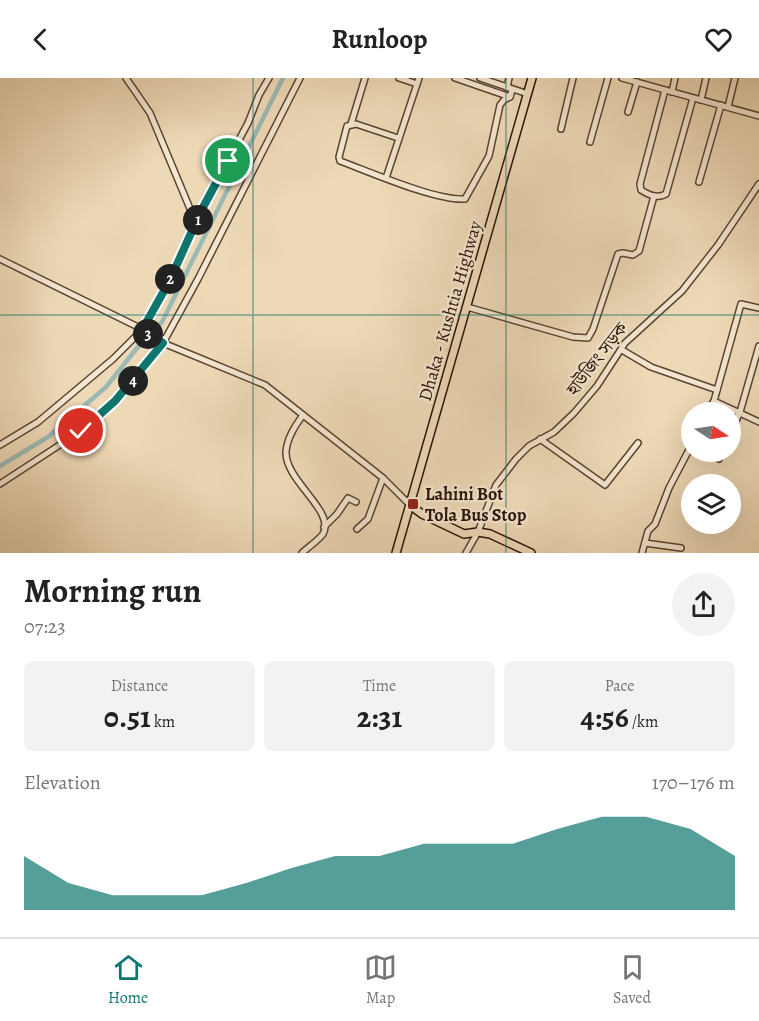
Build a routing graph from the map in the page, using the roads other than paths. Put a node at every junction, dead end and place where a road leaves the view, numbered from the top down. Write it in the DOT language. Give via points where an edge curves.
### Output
graph roads {
  1 [pos="126,78"];
  2 [pos="268,78"];
  3 [pos="300,78"];
  4 [pos="365,78"];
  5 [pos="399,78"];
  6 [pos="455,78"];
  7 [pos="480,78"];
  8 [pos="509,78"];
  9 [pos="532,78"];
  10 [pos="573,78"];
  11 [pos="608,78"];
  12 [pos="625,78"];
  13 [pos="675,78"];
  14 [pos="706,78"];
  15 [pos="735,78"];
  16 [pos="418,81"];
  17 [pos="637,82"];
  18 [pos="509,89"];
  19 [pos="665,90"];
  20 [pos="672,92"];
  21 [pos="528,94"];
  22 [pos="510,97"];
  23 [pos="693,98"];
  24 [pos="701,100"];
  25 [pos="721,105"];
  26 [pos="728,107"];
  27 [pos="628,112"];
  28 [pos="759,116"];
  29 [pos="351,124"];
  30 [pos="561,129"];
  31 [pos="398,138"];
  32 [pos="590,142"];
  33 [pos="386,178"];
  34 [pos="699,182"];
  35 [pos="759,184"];
  36 [pos="654,196"];
  37 [pos="196,223"];
  38 [pos="0,259"];
  39 [pos="466,308"];
  40 [pos="759,309"];
  41 [pos="142,330"];
  42 [pos="163,343"];
  43 [pos="759,346"];
  44 [pos="622,350"];
  45 [pos="717,390"];
  46 [pos="714,401"];
  47 [pos="741,409"];
  48 [pos="741,413"];
  49 [pos="303,415"];
  50 [pos="759,422"];
  51 [pos="540,439"];
  52 [pos="638,443"];
  53 [pos="0,445"];
  54 [pos="683,462"];
  55 [pos="383,478"];
  56 [pos="0,484"];
  57 [pos="356,502"];
  58 [pos="410,505"];
  59 [pos="324,526"];
  60 [pos="357,529"];
  61 [pos="478,532"];
  62 [pos="645,543"];
  63 [pos="681,548"];
  64 [pos="302,553"];
  65 [pos="396,553"];
  66 [pos="466,553"];
  67 [pos="531,553"];
  68 [pos="642,553"];
  1 -- 37 [label="street" via="150,113"];
  2 -- 37 [label="street"];
  3 -- 42 [label="street"];
  4 -- 29 [label="street"];
  5 -- 16 [label="street"];
  6 -- 22 [label="street"];
  7 -- 18 [label="street"];
  8 -- 18 [label="street"];
  9 -- 21 [label="main road, Dhaka - Kushtia Highway"];
  10 -- 30 [label="street"];
  11 -- 32 [label="street"];
  12 -- 17 [label="street"];
  13 -- 20 [label="street"];
  14 -- 24 [label="street"];
  15 -- 26 [label="street"];
  16 -- 31 [label="street"];
  17 -- 19 [label="street"];
  17 -- 27 [label="street"];
  18 -- 21 [label="street"];
  18 -- 22 [label="street"];
  19 -- 20 [label="street"];
  19 -- 36 [label="street" via="640,184 640,190"];
  20 -- 23 [label="street"];
  21 -- 39 [label="main road, Dhaka - Kushtia Highway"];
  22 -- 33 [label="street" via="500,105 489,156 465,199"];
  23 -- 24 [label="street"];
  23 -- 36 [label="street" via="666,194"];
  24 -- 25 [label="street"];
  25 -- 26 [label="street"];
  25 -- 34 [label="street"];
  26 -- 28 [label="street"];
  29 -- 31 [label="street"];
  29 -- 33 [label="street" via="347,126 340,161"];
  31 -- 33 [label="street"];
  35 -- 44 [label="street, হাউজিং সড়ক" via="682,291"];
  36 -- 39 [label="street" via="639,251 633,255 618,254 588,338"];
  37 -- 41 [label="street"];
  38 -- 41 [label="street"];
  39 -- 58 [label="main road, Dhaka - Kushtia Highway"];
  40 -- 45 [label="street" via="741,304"];
  41 -- 42 [label="street"];
  41 -- 53 [label="street" via="39,422"];
  42 -- 49 [label="street" via="265,385"];
  42 -- 56 [label="street" via="115,401 90,423"];
  43 -- 47 [label="street"];
  44 -- 45 [label="street" via="651,367"];
  44 -- 51 [label="street, হাউজিং সড়ক" via="574,413"];
  45 -- 46 [label="street"];
  48 -- 50 [label="street"];
  49 -- 55 [label="street"];
  49 -- 59 [label="street" via="288,440 286,455 296,479 323,513"];
  51 -- 52 [label="street" via="605,485"];
  51 -- 61 [label="street, হাউজিং সড়ক" via="516,459 496,485"];
  54 -- 62 [label="street"];
  55 -- 58 [label="street"];
  55 -- 60 [label="street" via="368,519"];
  57 -- 59 [label="street" via="348,498"];
  58 -- 61 [label="main road" via="464,534"];
  58 -- 65 [label="main road, Dhaka - Kushtia Highway"];
  59 -- 64 [label="street" via="323,533"];
  61 -- 66 [label="street, হাউজিং সড়ক"];
  61 -- 67 [label="main road"];
  62 -- 63 [label="street"];
  62 -- 68 [label="street"];
}
